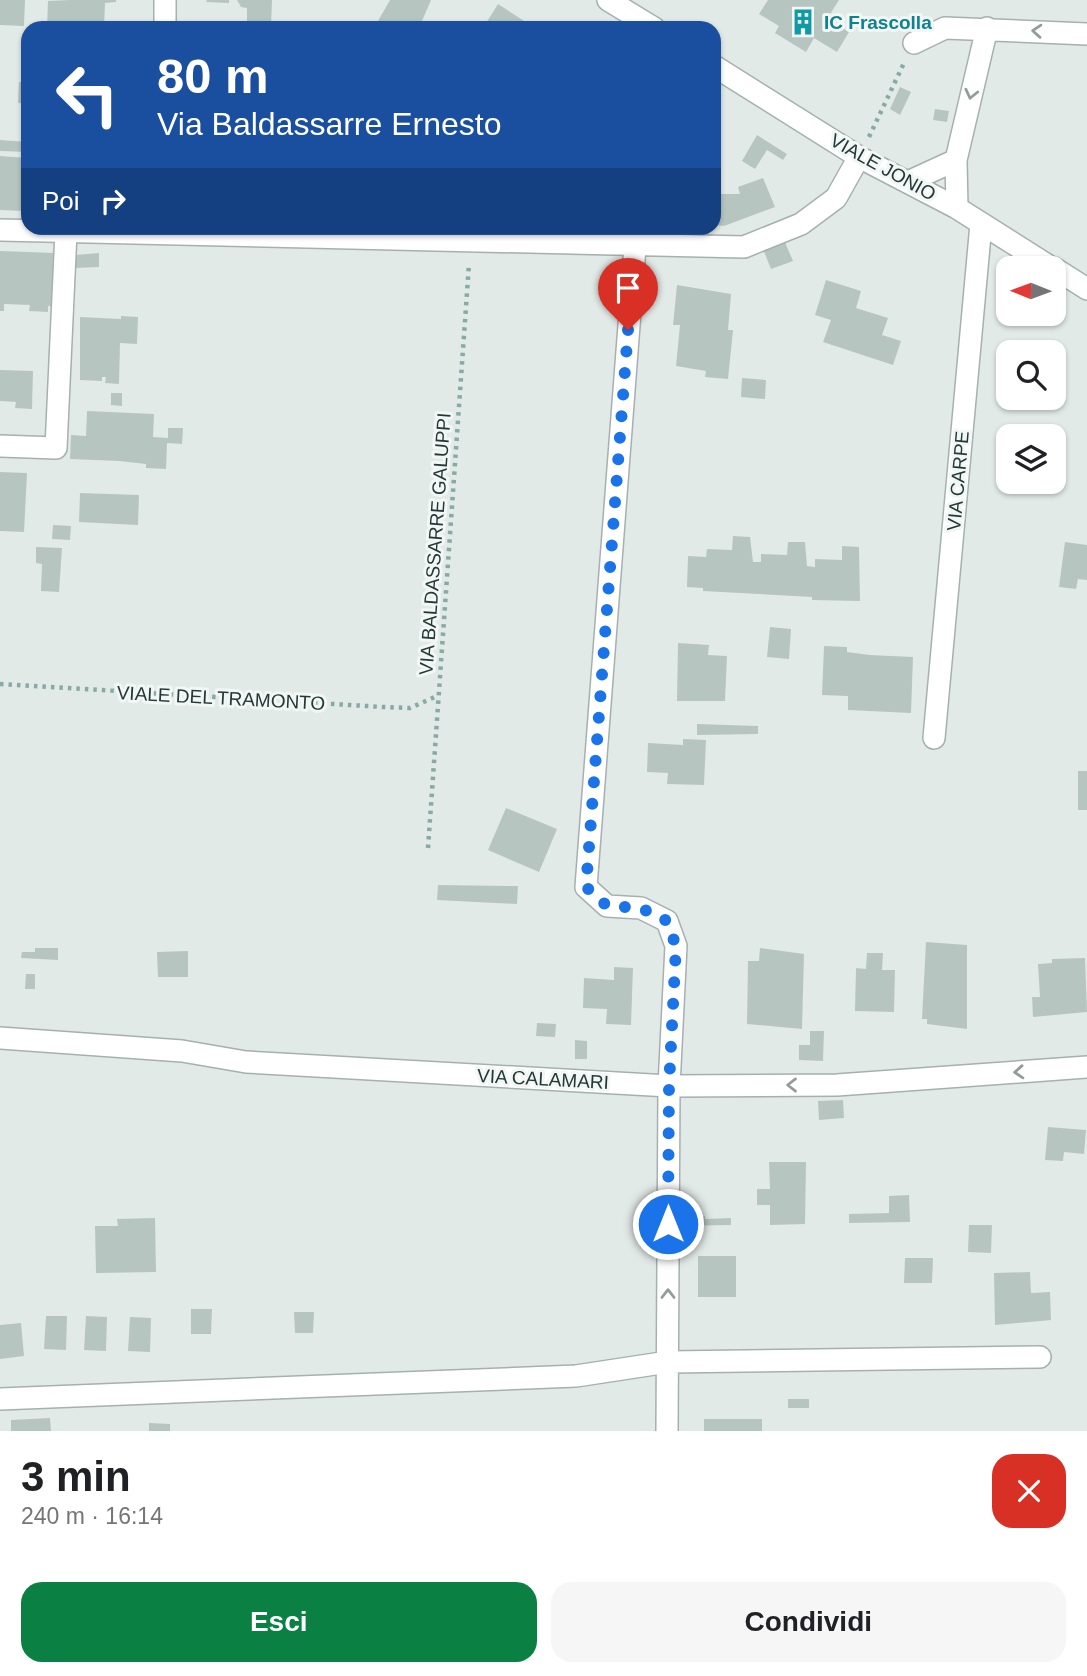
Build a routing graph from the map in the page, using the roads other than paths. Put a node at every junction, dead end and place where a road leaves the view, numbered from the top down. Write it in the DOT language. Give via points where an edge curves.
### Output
graph roads {
  1 [pos="165,0"];
  2 [pos="608,0"];
  3 [pos="165,21"];
  4 [pos="642,21"];
  5 [pos="987,28"];
  6 [pos="1087,34"];
  7 [pos="914,43"];
  8 [pos="721,70"];
  9 [pos="859,157"];
  10 [pos="956,160"];
  11 [pos="908,183"];
  12 [pos="957,208"];
  13 [pos="981,224"];
  14 [pos="0,230"];
  15 [pos="21,231"];
  16 [pos="66,235"];
  17 [pos="188,235"];
  18 [pos="635,247"];
  19 [pos="1033,256"];
  20 [pos="1066,276"];
  21 [pos="1087,289"];
  22 [pos="0,446"];
  23 [pos="934,738"];
  24 [pos="0,1038"];
  25 [pos="1087,1067"];
  26 [pos="669,1086"];
  27 [pos="1040,1357"];
  28 [pos="667,1362"];
  29 [pos="0,1399"];
  30 [pos="667,1431"];
  1 -- 3 [label="street"];
  2 -- 4 [label="street"];
  6 -- 5 [label="street, one-way"];
  5 -- 7 [label="street" via="945,27"];
  5 -- 10 [label="street, one-way"];
  8 -- 9 [label="street, VIALE JONIO"];
  9 -- 11 [label="street, VIALE JONIO"];
  9 -- 18 [label="street" via="836,198 801,225 744,247"];
  10 -- 11 [label="street"];
  10 -- 12 [label="street"];
  11 -- 12 [label="street, VIALE JONIO"];
  12 -- 13 [label="street, VIALE JONIO"];
  13 -- 19 [label="street, VIALE JONIO"];
  13 -- 23 [label="street, VIA CARPE"];
  14 -- 15 [label="street"];
  16 -- 22 [label="street" via="56,448"];
  17 -- 18 [label="street"];
  18 -- 26 [label="street" via="586,887 607,906 641,908 667,921 676,946"];
  20 -- 21 [label="street, VIALE JONIO"];
  24 -- 26 [label="street, VIA CALAMARI" via="182,1051 246,1062"];
  25 -- 26 [label="street, VIA CALAMARI, one-way" via="837,1085"];
  28 -- 26 [label="street, one-way"];
  27 -- 28 [label="street"];
  28 -- 29 [label="street" via="576,1376"];
  28 -- 30 [label="street"];
}
